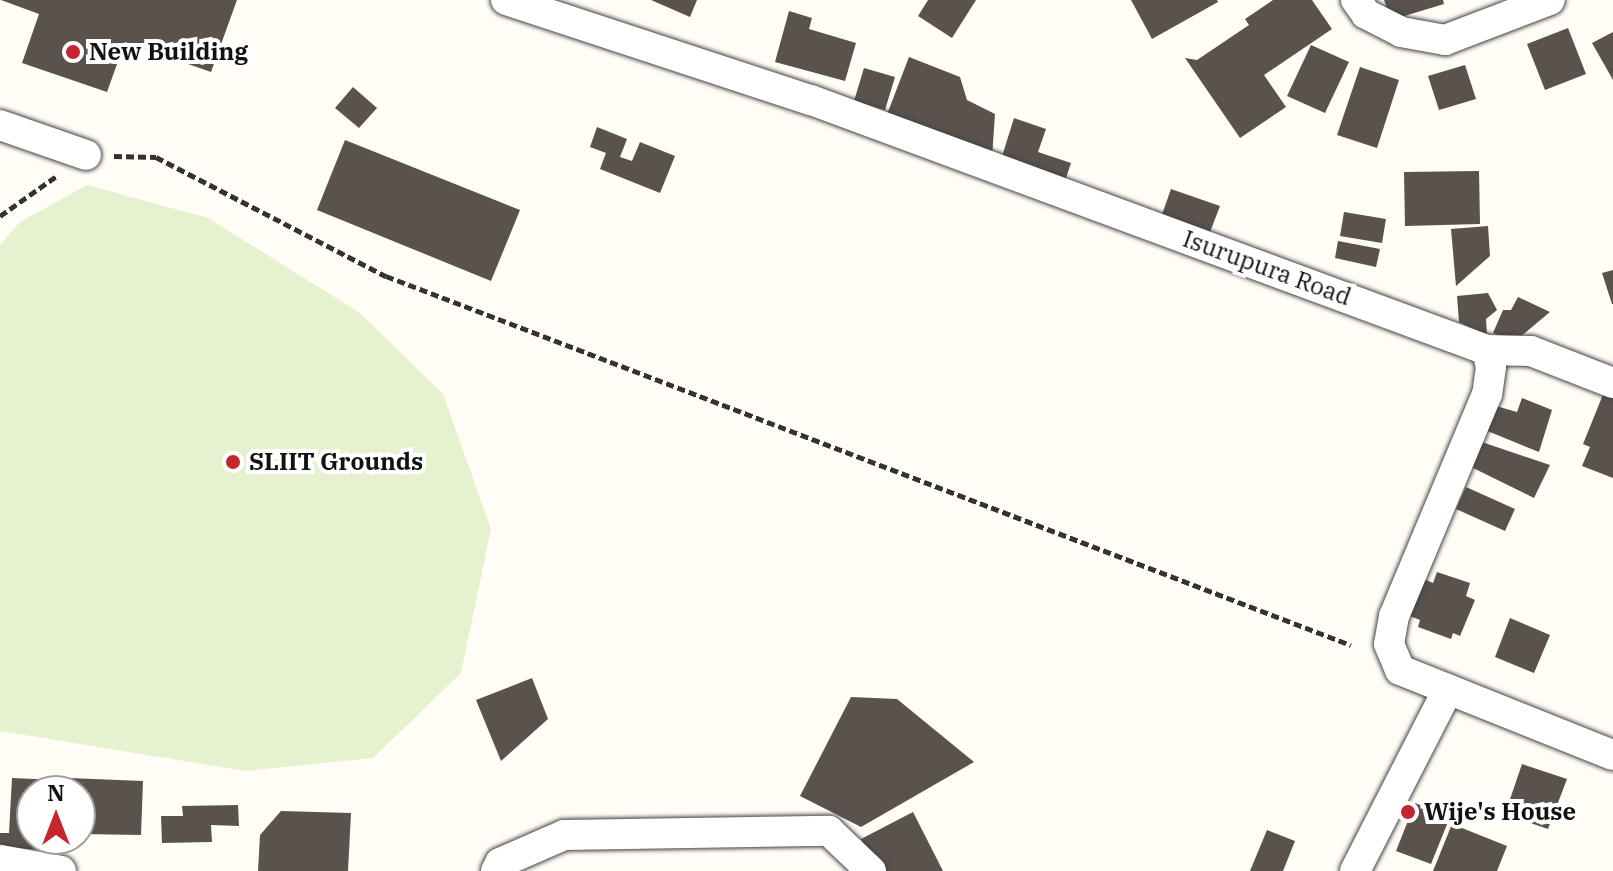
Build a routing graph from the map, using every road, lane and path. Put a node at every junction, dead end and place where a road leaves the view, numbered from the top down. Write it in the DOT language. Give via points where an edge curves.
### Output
graph roads {
  1 [pos="506,0"];
  2 [pos="1356,0"];
  3 [pos="1550,0"];
  4 [pos="0,125"];
  5 [pos="86,155"];
  6 [pos="0,216"];
  7 [pos="1487,350"];
  8 [pos="1609,377"];
  9 [pos="1351,645"];
  10 [pos="1448,689"];
  11 [pos="1613,755"];
  12 [pos="0,860"];
  13 [pos="61,871"];
  14 [pos="496,871"];
  15 [pos="871,871"];
  16 [pos="1355,871"];
  1 -- 7 [label="street, Isurupura Road" via="811,100"];
  2 -- 3 [label="street" via="1366,14 1401,32 1445,40"];
  4 -- 5 [label="street"];
  5 -- 6 [label="path"];
  5 -- 9 [label="path" via="156,157 386,276"];
  7 -- 8 [label="street, Isurupura Road" via="1531,351"];
  7 -- 10 [label="street" via="1487,394 1394,616 1389,644 1400,670"];
  10 -- 11 [label="street"];
  10 -- 16 [label="street"];
  12 -- 13 [label="street"];
  14 -- 15 [label="street" via="500,863 564,835 829,831"];
}
